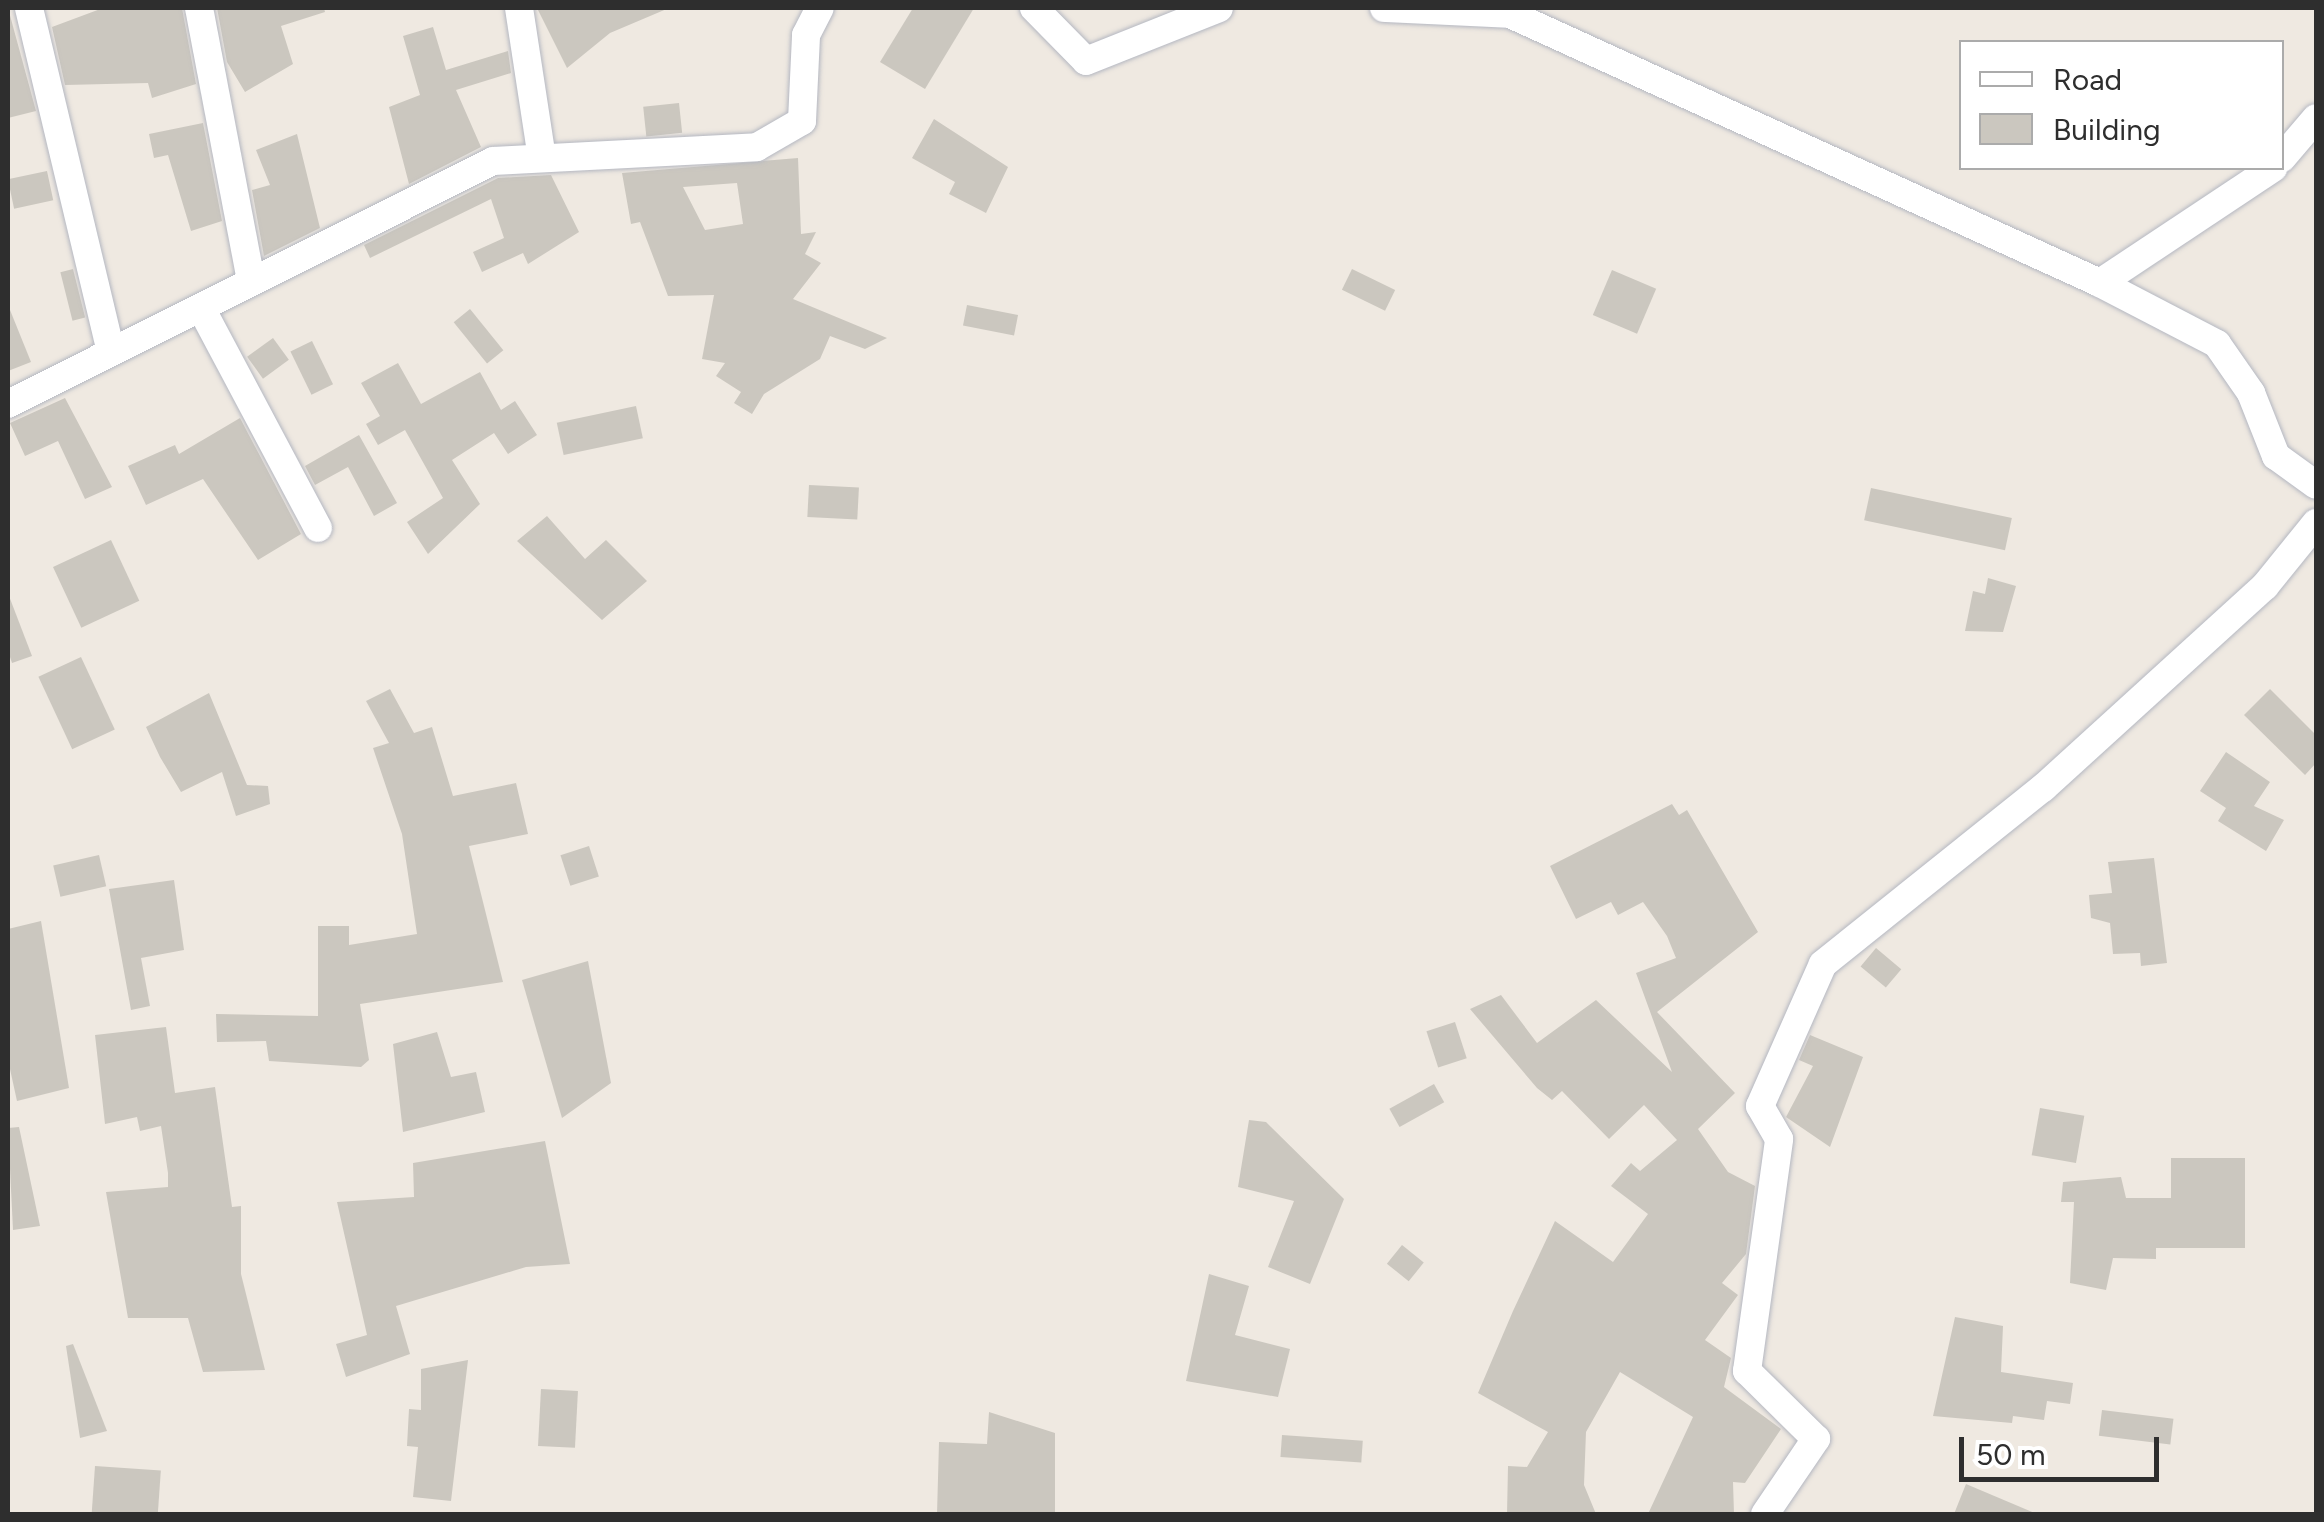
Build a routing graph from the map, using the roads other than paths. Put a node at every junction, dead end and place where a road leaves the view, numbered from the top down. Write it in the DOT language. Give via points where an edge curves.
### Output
graph roads {
  1 [pos="29,8"];
  2 [pos="199,8"];
  3 [pos="519,8"];
  4 [pos="820,8"];
  5 [pos="1034,8"];
  6 [pos="1219,8"];
  7 [pos="1384,8"];
  8 [pos="2316,118"];
  9 [pos="541,152"];
  10 [pos="2284,156"];
  11 [pos="2270,170"];
  12 [pos="251,281"];
  13 [pos="2100,283"];
  14 [pos="201,308"];
  15 [pos="110,348"];
  16 [pos="8,404"];
  17 [pos="2316,486"];
  18 [pos="2316,523"];
  19 [pos="318,528"];
  20 [pos="1765,1514"];
  1 -- 15 [label="street"];
  2 -- 12 [label="street"];
  3 -- 9 [label="street"];
  4 -- 9 [label="street" via="806,34 802,122 756,148 613,159"];
  5 -- 6 [label="street" via="1086,62"];
  7 -- 13 [label="street" via="1510,14"];
  8 -- 10 [label="street"];
  9 -- 12 [label="street" via="493,162"];
  11 -- 13 [label="street"];
  12 -- 14 [label="street"];
  13 -- 17 [label="street" via="2216,344 2252,394 2276,456"];
  14 -- 15 [label="street"];
  14 -- 19 [label="street"];
  15 -- 16 [label="street"];
  18 -- 20 [label="street" via="2264,586 2043,788 1822,964 1760,1106 1779,1138 1747,1371 1816,1439"];
}
